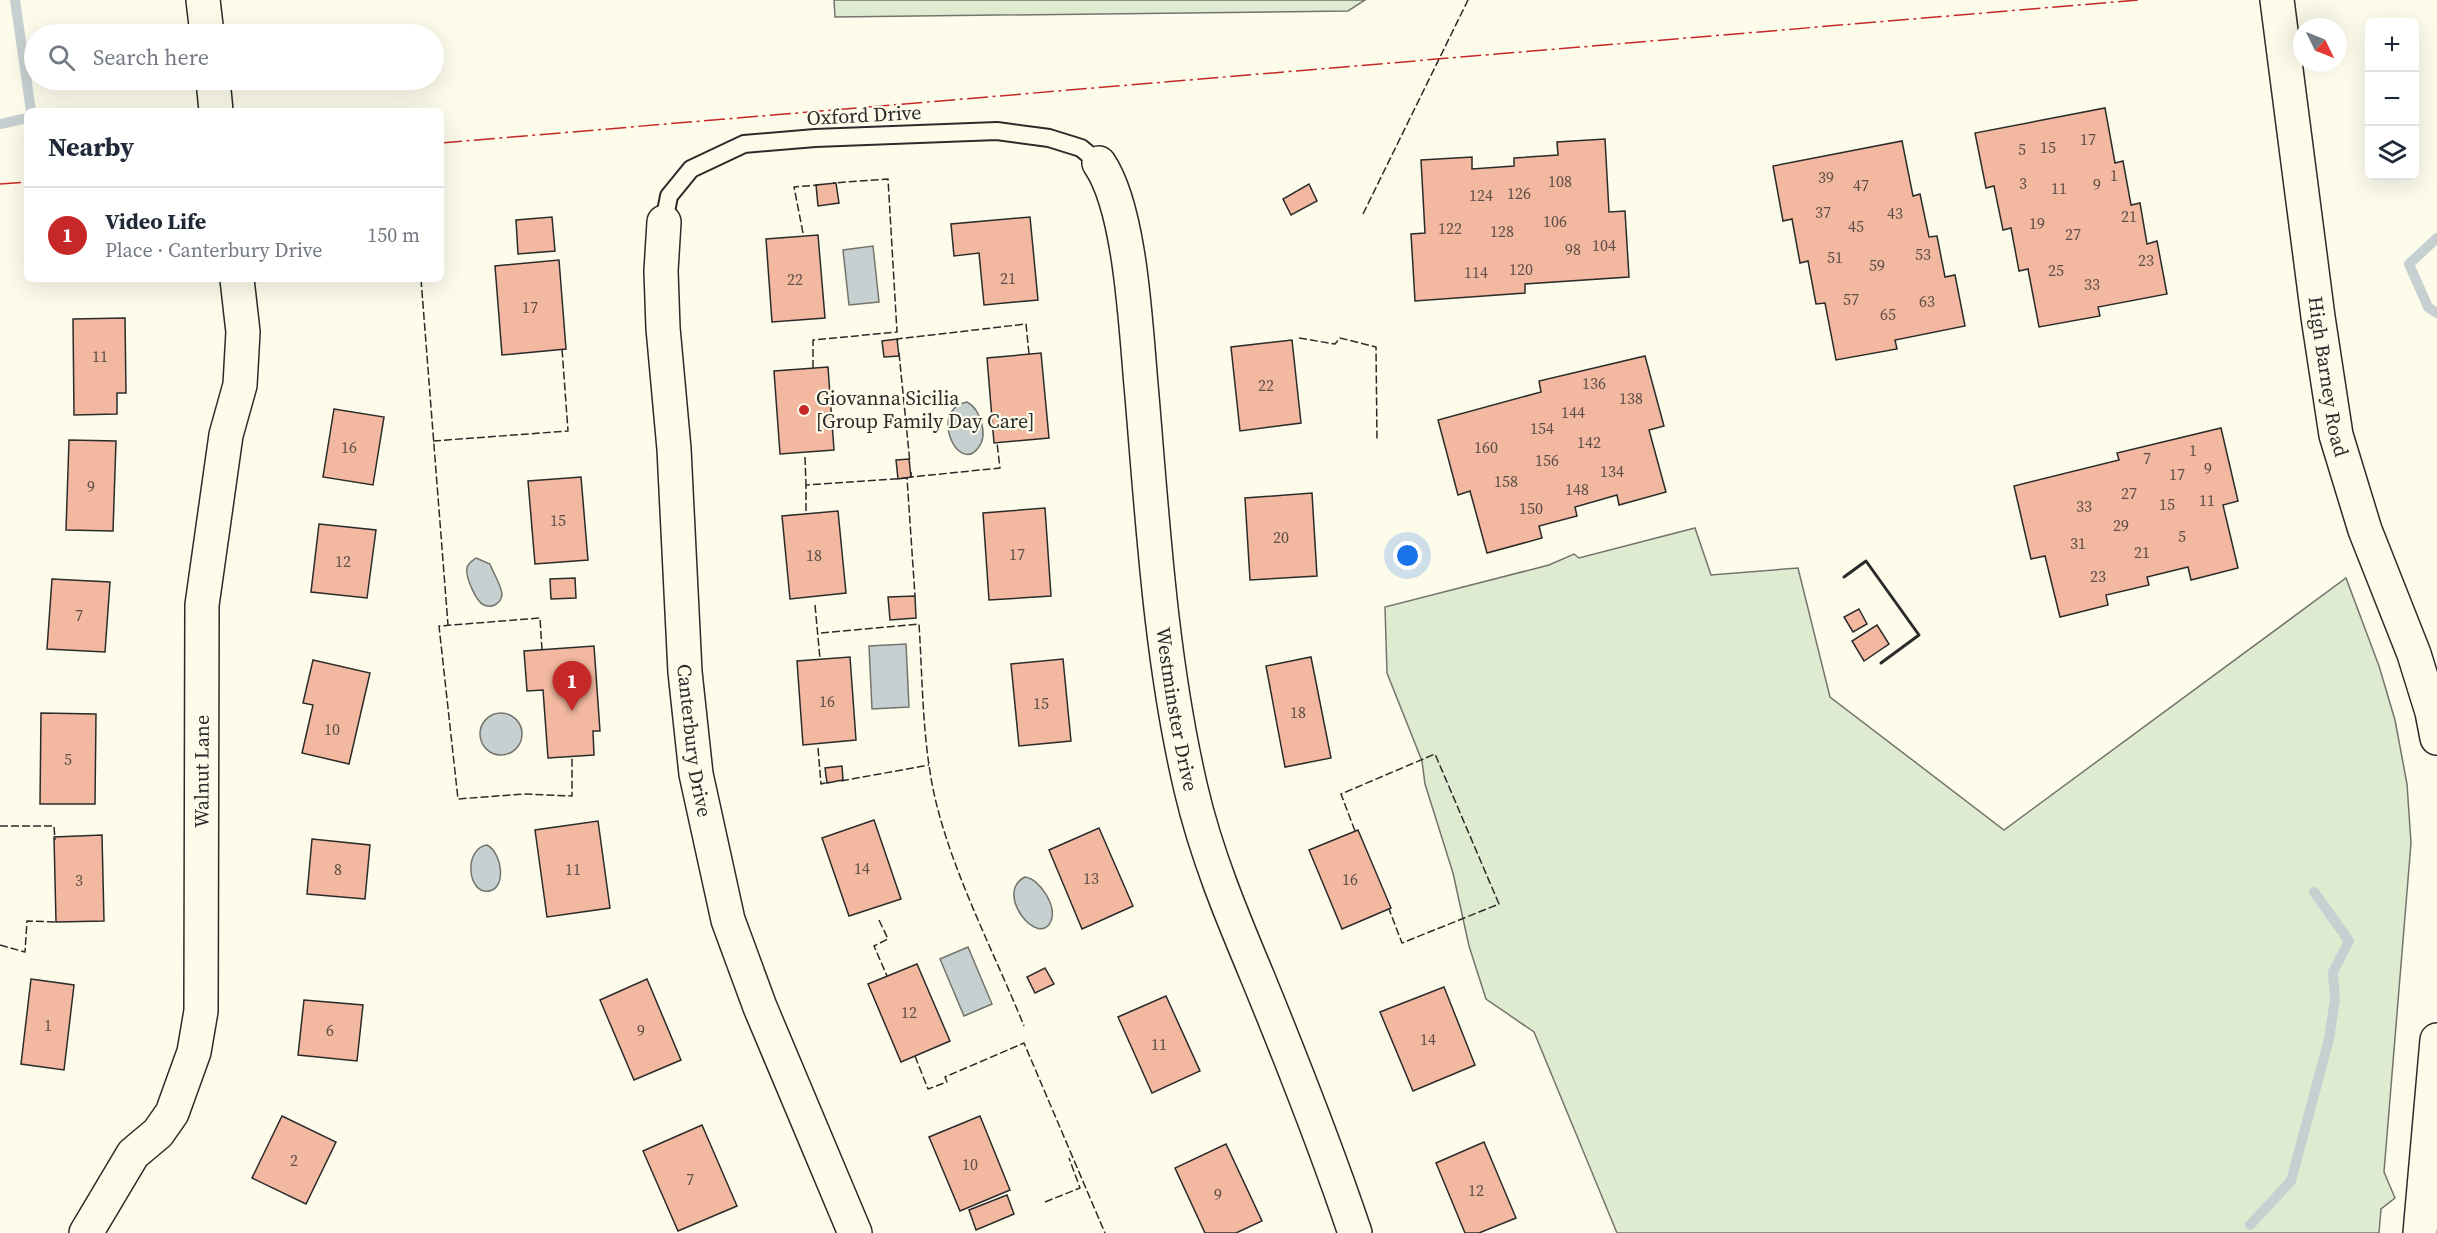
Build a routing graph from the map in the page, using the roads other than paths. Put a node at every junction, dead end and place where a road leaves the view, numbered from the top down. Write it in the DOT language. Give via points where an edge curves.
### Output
graph roads {
  1 [pos="203,0"];
  2 [pos="2277,0"];
  3 [pos="206,24"];
  4 [pos="214,90"];
  5 [pos="216,108"];
  6 [pos="1099,163"];
  7 [pos="664,222"];
  8 [pos="237,282"];
  9 [pos="2437,738"];
  10 [pos="2437,1040"];
  11 [pos="86,1233"];
  12 [pos="855,1233"];
  13 [pos="1355,1233"];
  14 [pos="2420,1233"];
  1 -- 3 [label="street"];
  2 -- 9 [label="street, High Barney Road" via="2316,306 2337,435 2365,530 2414,654"];
  4 -- 5 [label="street"];
  6 -- 7 [label="lane, Oxford Drive" via="1081,148 1060,141 997,131 744,144 691,170 669,196"];
  6 -- 13 [label="street, Westminster Drive" via="1117,197 1133,297 1173,702 1191,789 1234,925"];
  7 -- 12 [label="street, Canterbury Drive" via="663,328 674,449 685,672 696,774 728,920 760,1007"];
  8 -- 11 [label="street, Walnut Lane" via="243,332 240,385 226,435 202,605 201,1011 194,1052 172,1113 158,1133 133,1154"];
  10 -- 14 [label="street"];
}
